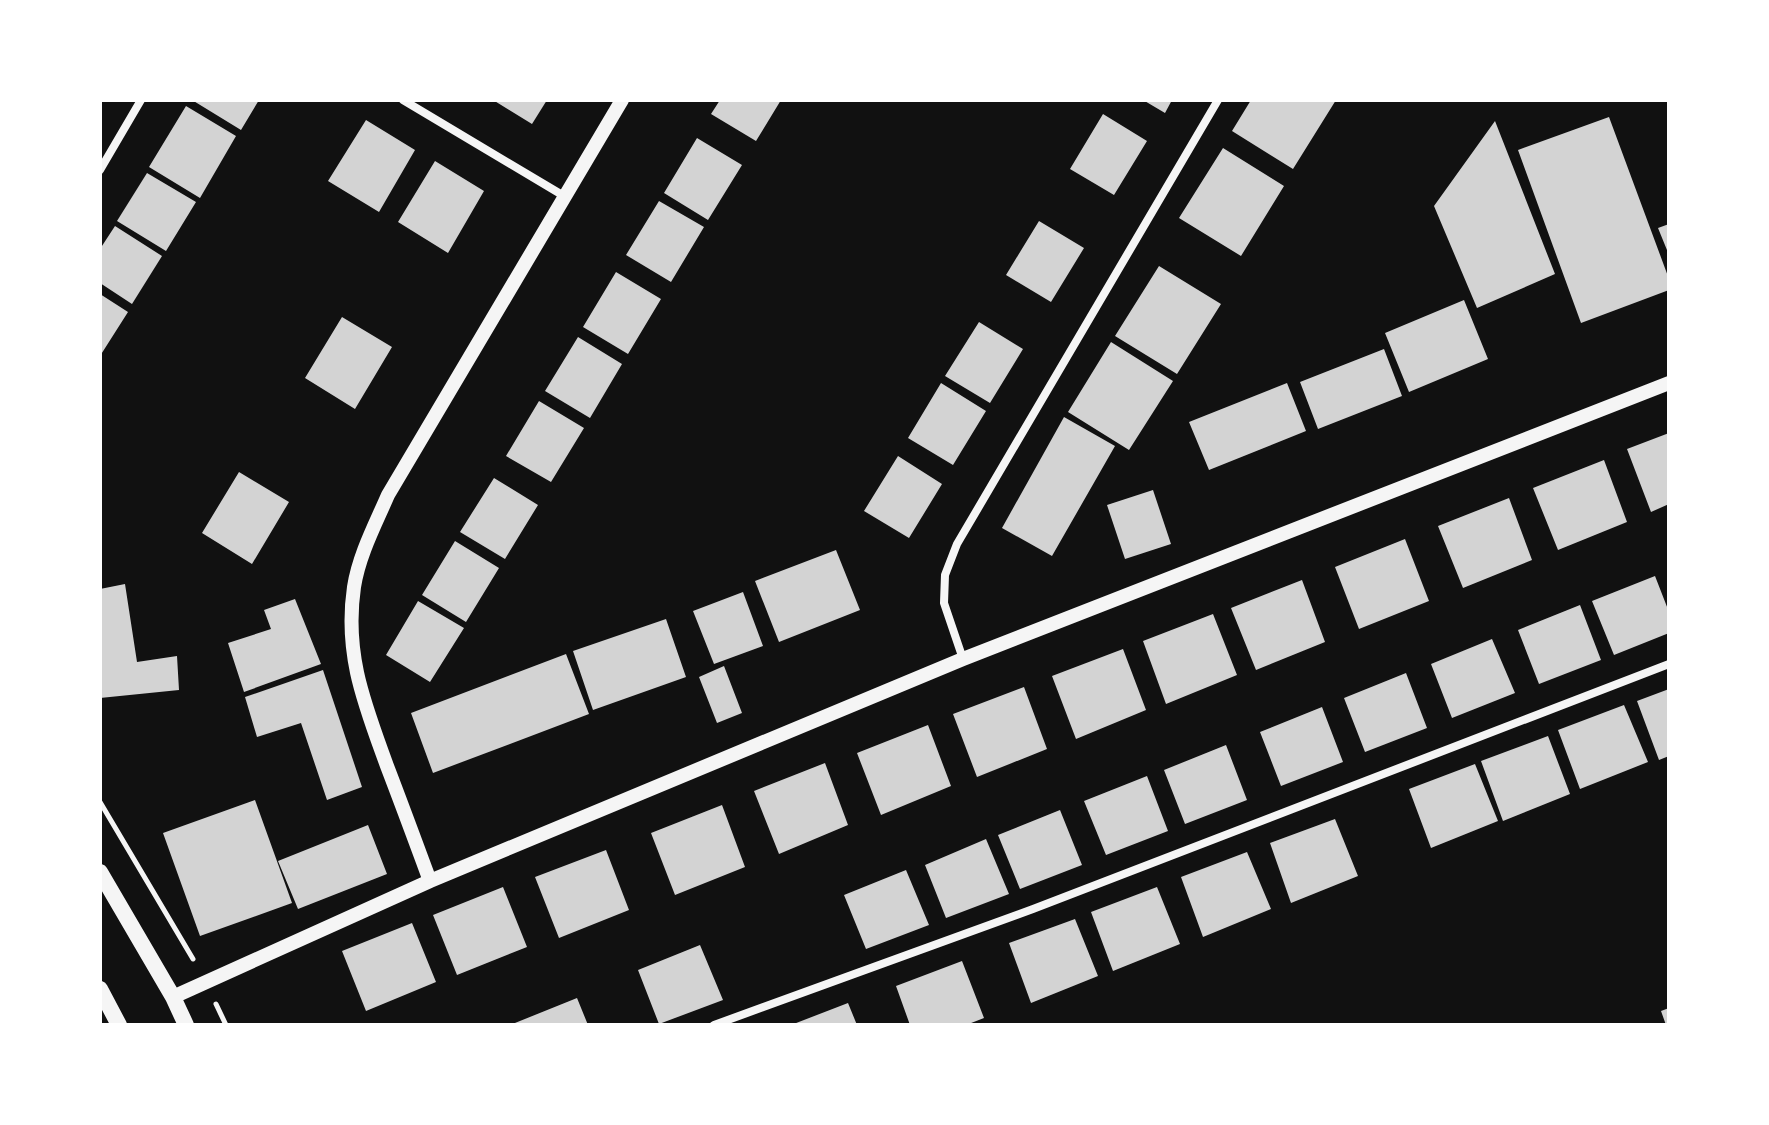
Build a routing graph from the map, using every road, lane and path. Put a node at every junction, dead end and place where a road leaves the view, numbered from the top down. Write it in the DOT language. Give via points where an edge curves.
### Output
graph roads {
  1 [pos="141,100"];
  2 [pos="403,100"];
  3 [pos="622,100"];
  4 [pos="1218,100"];
  5 [pos="100,170"];
  6 [pos="564,196"];
  7 [pos="1669,383"];
  8 [pos="963,659"];
  9 [pos="1669,664"];
  10 [pos="100,802"];
  11 [pos="100,872"];
  12 [pos="430,881"];
  13 [pos="207,983"];
  14 [pos="100,989"];
  15 [pos="173,997"];
  16 [pos="119,1025"];
  17 [pos="186,1025"];
  18 [pos="226,1025"];
  19 [pos="714,1025"];
  1 -- 5 [label="street"];
  2 -- 6 [label="street"];
  3 -- 6 [label="street"];
  4 -- 8 [label="street" via="957,544 945,575 944,603"];
  6 -- 12 [label="street" via="388,495 354,586 351,633 362,699"];
  7 -- 8 [label="street"];
  8 -- 12 [label="street"];
  9 -- 19 [label="street" via="1033,909"];
  10 -- 13 [label="path"];
  11 -- 15 [label="main road"];
  12 -- 13 [label="street"];
  13 -- 15 [label="street"];
  13 -- 18 [label="path"];
  14 -- 16 [label="main road"];
  15 -- 17 [label="main road"];
}
